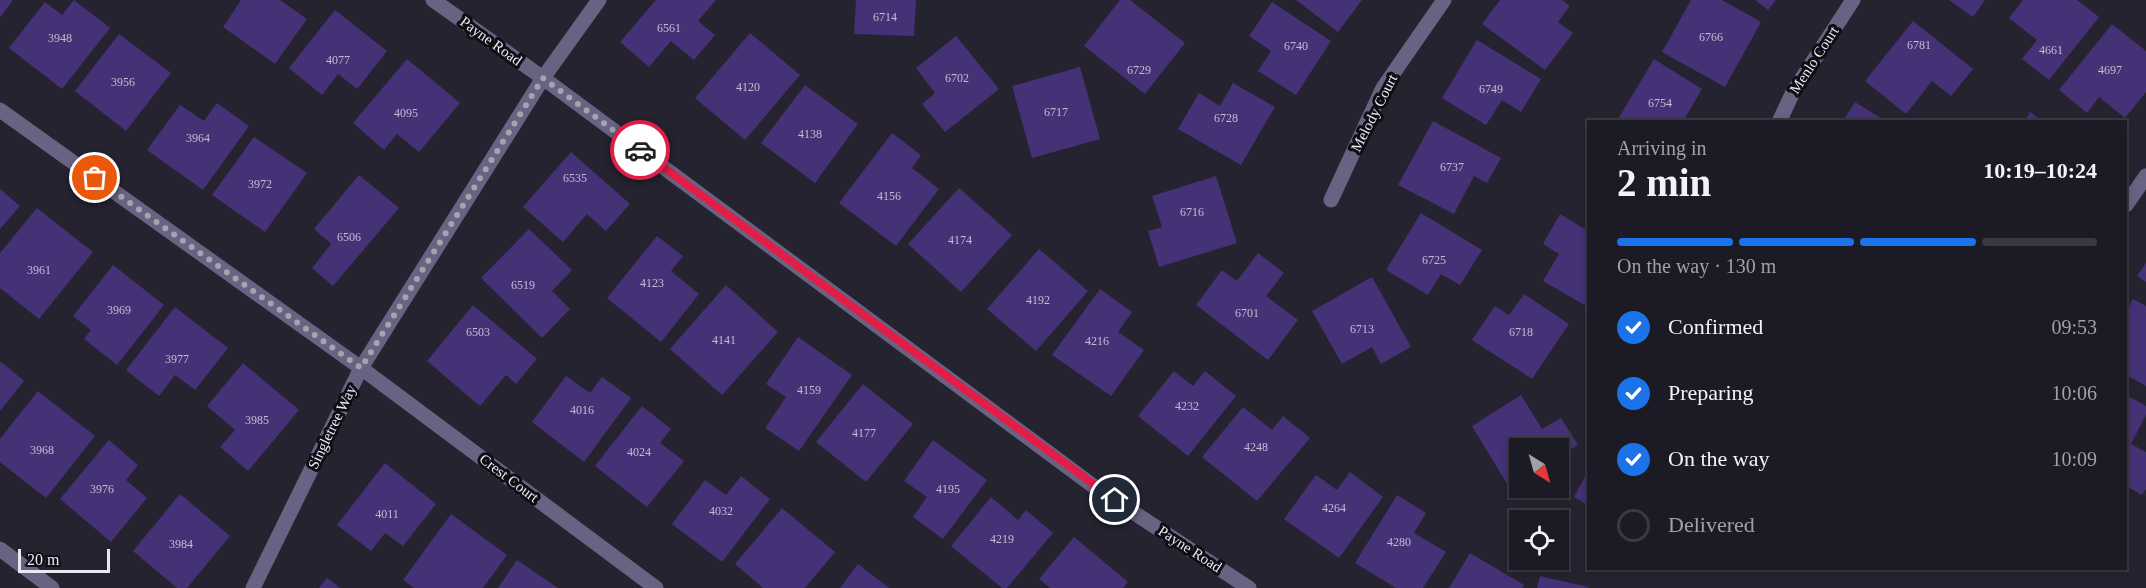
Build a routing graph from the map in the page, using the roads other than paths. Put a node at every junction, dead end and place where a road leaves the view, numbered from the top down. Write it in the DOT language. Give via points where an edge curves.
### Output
graph roads {
  1 [pos="433,0"];
  2 [pos="599,0"];
  3 [pos="1444,0"];
  4 [pos="1853,0"];
  5 [pos="543,78"];
  6 [pos="0,110"];
  7 [pos="1780,120"];
  8 [pos="2146,176"];
  9 [pos="1331,200"];
  10 [pos="2127,204"];
  11 [pos="361,368"];
  12 [pos="0,549"];
  13 [pos="52,588"];
  14 [pos="253,588"];
  15 [pos="656,588"];
  16 [pos="1249,588"];
  1 -- 5 [label="street, Payne Road"];
  2 -- 5 [label="street, Singletree Way"];
  3 -- 9 [label="street, Melody Court" via="1383,88"];
  4 -- 7 [label="street, Menlo Court" via="1793,92"];
  5 -- 11 [label="street, Singletree Way"];
  5 -- 16 [label="street, Payne Road" via="1096,488"];
  6 -- 11 [label="street, Crest Court"];
  8 -- 10 [label="street"];
  11 -- 14 [label="street, Singletree Way"];
  11 -- 15 [label="street, Crest Court"];
  12 -- 13 [label="street"];
}
